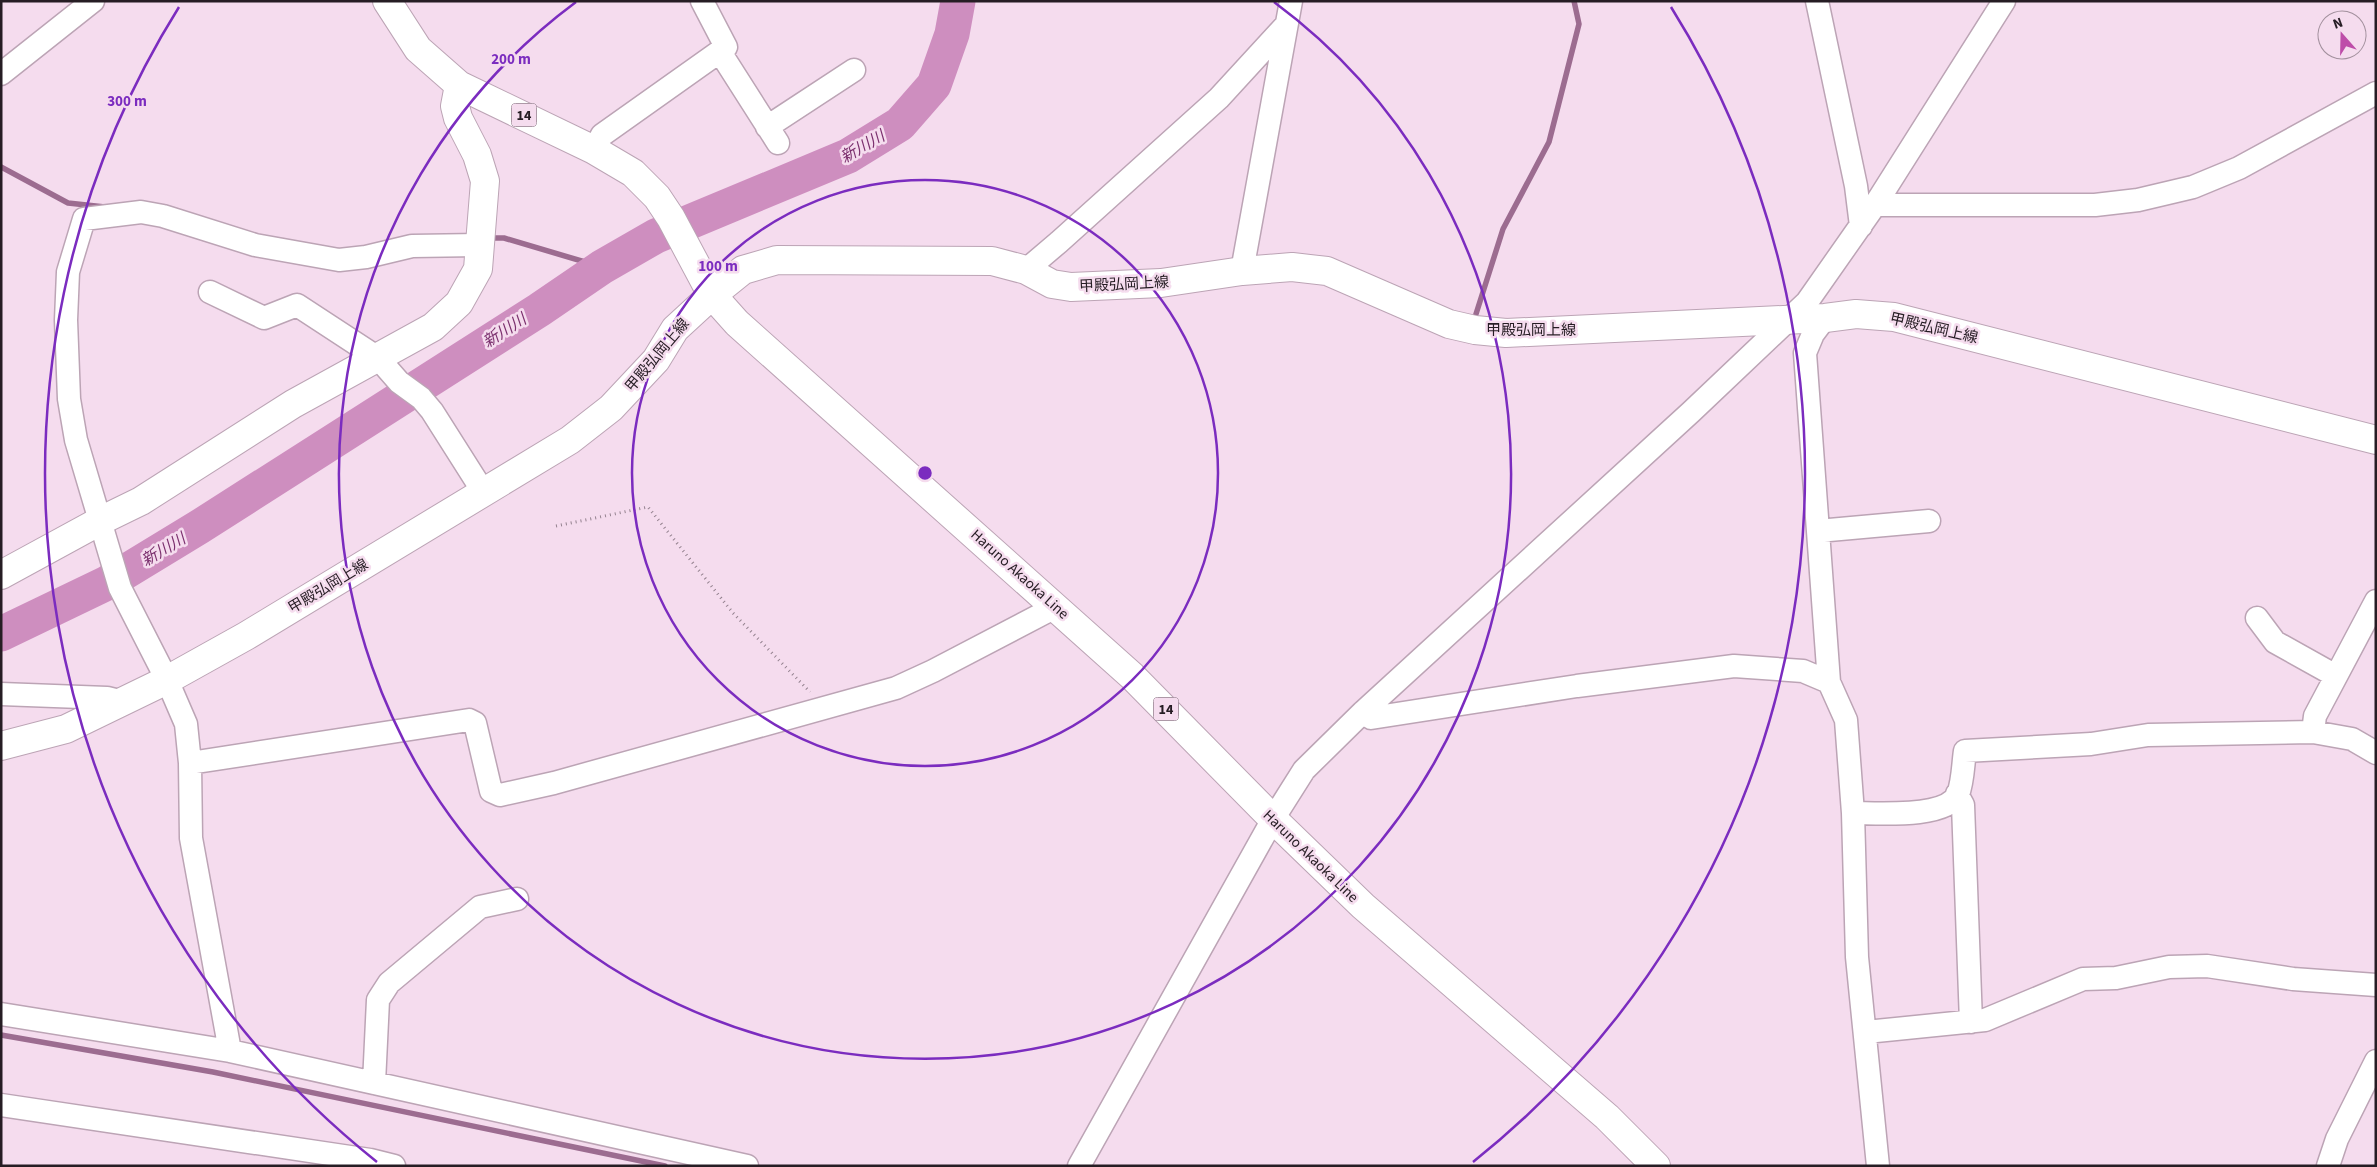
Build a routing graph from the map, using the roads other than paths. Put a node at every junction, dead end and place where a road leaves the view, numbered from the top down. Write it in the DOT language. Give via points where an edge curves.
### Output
graph roads {
  1 [pos="92,1"];
  2 [pos="387,1"];
  3 [pos="702,1"];
  4 [pos="1291,1"];
  5 [pos="1817,1"];
  6 [pos="2004,1"];
  7 [pos="1287,24"];
  8 [pos="720,52"];
  9 [pos="854,70"];
  10 [pos="1,74"];
  11 [pos="459,85"];
  12 [pos="2376,93"];
  13 [pos="594,150"];
  14 [pos="1876,205"];
  15 [pos="1861,226"];
  16 [pos="479,238"];
  17 [pos="1026,270"];
  18 [pos="1242,271"];
  19 [pos="210,292"];
  20 [pos="712,295"];
  21 [pos="1825,318"];
  22 [pos="1790,319"];
  23 [pos="378,358"];
  24 [pos="2376,440"];
  25 [pos="484,493"];
  26 [pos="100,521"];
  27 [pos="1929,521"];
  28 [pos="1818,531"];
  29 [pos="1,575"];
  30 [pos="2376,601"];
  31 [pos="1055,606"];
  32 [pos="2257,618"];
  33 [pos="2336,676"];
  34 [pos="168,680"];
  35 [pos="1829,682"];
  36 [pos="1,694"];
  37 [pos="123,702"];
  38 [pos="1363,712"];
  39 [pos="2313,732"];
  40 [pos="1,746"];
  41 [pos="2376,753"];
  42 [pos="190,763"];
  43 [pos="1958,794"];
  44 [pos="1853,813"];
  45 [pos="1273,819"];
  46 [pos="517,899"];
  47 [pos="2376,985"];
  48 [pos="1,1014"];
  49 [pos="1971,1022"];
  50 [pos="1866,1032"];
  51 [pos="230,1052"];
  52 [pos="2376,1061"];
  53 [pos="374,1083"];
  54 [pos="1,1105"];
  55 [pos="394,1166"];
  56 [pos="747,1166"];
  57 [pos="1079,1166"];
  58 [pos="1656,1166"];
  59 [pos="1878,1166"];
  60 [pos="2328,1166"];
  1 -- 10 [label="street"];
  2 -- 11 [label="main road, Haruno Akaoka Line / 14" via="418,49"];
  3 -- 8 [label="street" via="726,47"];
  4 -- 7 [label="street"];
  5 -- 15 [label="street" via="1856,186"];
  6 -- 14 [label="street"];
  7 -- 17 [label="street" via="1219,98"];
  7 -- 18 [label="street"];
  8 -- 9 [label="street" via="772,135"];
  8 -- 13 [label="street" via="602,135"];
  11 -- 13 [label="main road, Haruno Akaoka Line / 14"];
  11 -- 16 [label="main road" via="455,106 458,118 477,155 484,181"];
  12 -- 14 [label="street" via="2239,168 2192,187 2138,200 2095,205"];
  13 -- 20 [label="main road, Haruno Akaoka Line / 14" via="633,173 657,197"];
  14 -- 15 [label="street"];
  15 -- 22 [label="street" via="1807,302"];
  16 -- 23 [label="main road" via="478,270 459,303 432,327"];
  16 -- 26 [label="street" via="339,260 254,245 141,212 84,219 68,272 68,399 76,440"];
  17 -- 18 [label="main road, 甲殿弘岡上線" via="1052,284 1071,287 1161,283"];
  17 -- 20 [label="main road, 甲殿弘岡上線" via="992,261 777,260 743,270"];
  18 -- 22 [label="main road, 甲殿弘岡上線" via="1292,267 1327,271 1450,324 1506,333"];
  19 -- 23 [label="street" via="264,318 298,305"];
  20 -- 25 [label="main road, 甲殿弘岡上線" via="675,329 656,360 611,408 570,440"];
  20 -- 31 [label="main road, Haruno Akaoka Line / 14" via="737,323"];
  21 -- 22 [label="main road, 甲殿弘岡上線"];
  21 -- 24 [label="main road, 甲殿弘岡上線" via="1856,314 1894,317"];
  21 -- 28 [label="street" via="1804,353"];
  22 -- 38 [label="street"];
  23 -- 25 [label="street" via="432,411"];
  23 -- 26 [label="main road" via="293,404 141,501"];
  25 -- 34 [label="main road, 甲殿弘岡上線"];
  26 -- 29 [label="main road"];
  26 -- 34 [label="street" via="120,588"];
  27 -- 28 [label="street"];
  28 -- 35 [label="street"];
  30 -- 33 [label="street"];
  31 -- 42 [label="street" via="903,684 554,783 500,795 491,791 475,723 469,720"];
  31 -- 45 [label="main road, Haruno Akaoka Line / 14" via="1132,676"];
  32 -- 33 [label="street" via="2275,642"];
  33 -- 39 [label="street" via="2315,716"];
  34 -- 37 [label="main road, 甲殿弘岡上線"];
  34 -- 42 [label="street" via="186,724"];
  35 -- 38 [label="street" via="1803,671 1734,666 1576,686 1371,718"];
  35 -- 44 [label="street" via="1846,720"];
  36 -- 37 [label="street" via="107,698"];
  37 -- 40 [label="main road, 甲殿弘岡上線" via="66,729"];
  38 -- 45 [label="street" via="1304,770"];
  39 -- 41 [label="street" via="2352,739"];
  39 -- 43 [label="street" via="2148,735 2091,744 1965,751"];
  42 -- 51 [label="street" via="191,838"];
  43 -- 44 [label="street" via="1930,812"];
  43 -- 49 [label="street" via="1963,805"];
  44 -- 50 [label="street" via="1857,957"];
  45 -- 57 [label="street"];
  45 -- 58 [label="main road, Haruno Akaoka Line / 14" via="1363,906 1607,1117"];
  46 -- 53 [label="street" via="480,907 389,983 378,1000"];
  47 -- 49 [label="street" via="2207,966 2169,967 2116,978 2083,979 1985,1020"];
  48 -- 51 [label="street"];
  49 -- 50 [label="street"];
  50 -- 59 [label="street"];
  51 -- 53 [label="street"];
  52 -- 60 [label="street" via="2337,1140"];
  53 -- 56 [label="street"];
  54 -- 55 [label="street"];
}
